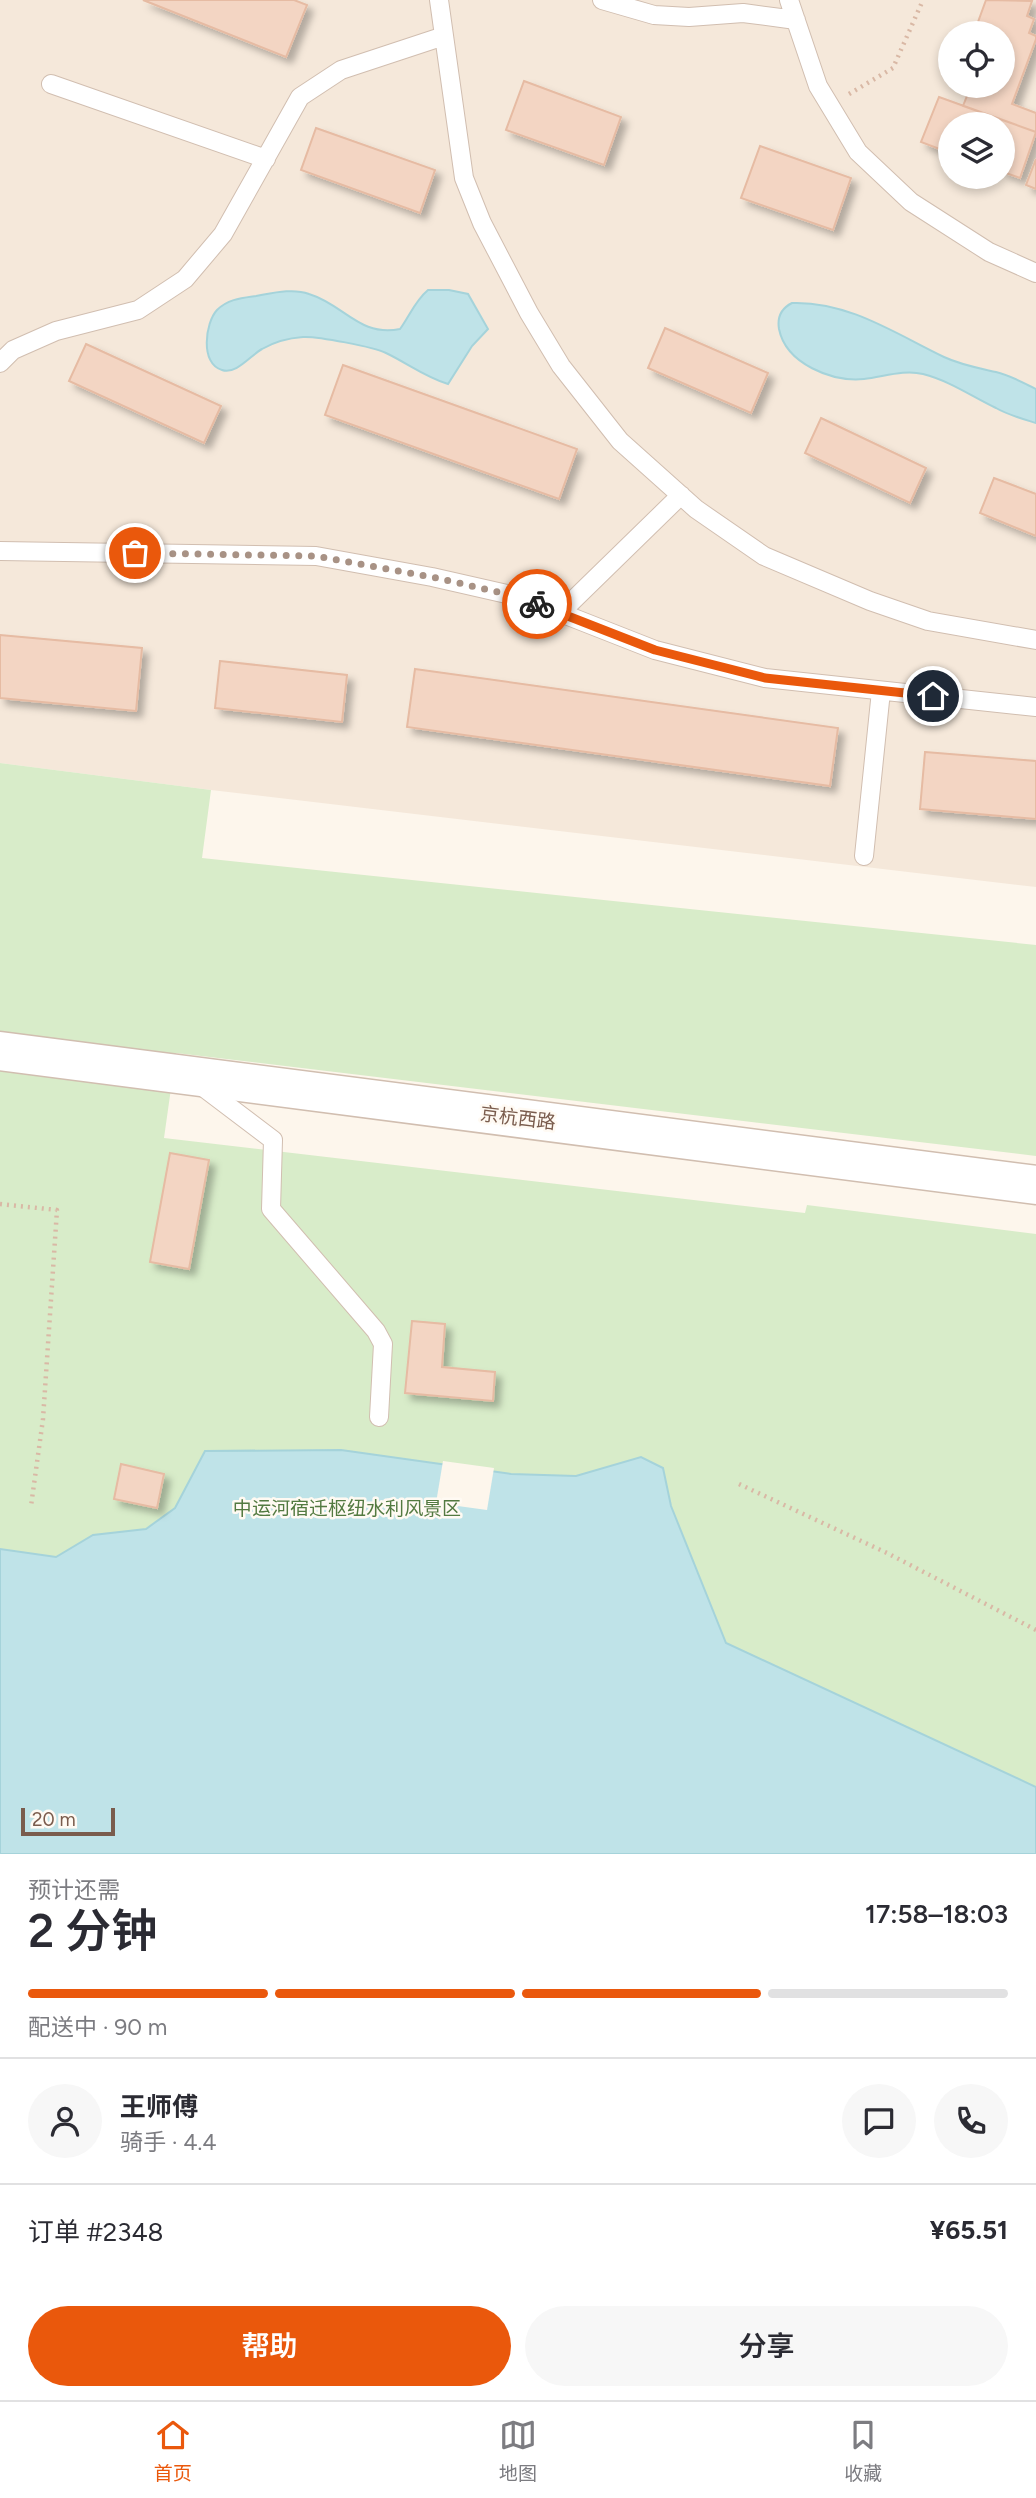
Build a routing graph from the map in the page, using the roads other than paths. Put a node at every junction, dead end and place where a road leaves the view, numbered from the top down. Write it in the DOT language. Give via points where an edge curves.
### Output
graph roads {
  1 [pos="439,0"];
  2 [pos="602,0"];
  3 [pos="789,0"];
  4 [pos="796,20"];
  5 [pos="444,36"];
  6 [pos="51,85"];
  7 [pos="266,159"];
  8 [pos="1036,273"];
  9 [pos="0,363"];
  10 [pos="681,495"];
  11 [pos="0,551"];
  12 [pos="560,613"];
  13 [pos="1036,640"];
  14 [pos="881,691"];
  15 [pos="1036,707"];
  16 [pos="864,856"];
  17 [pos="0,1051"];
  18 [pos="188,1076"];
  19 [pos="1036,1185"];
  20 [pos="379,1417"];
  1 -- 5 [label="lane"];
  2 -- 4 [label="lane" via="654,15 689,18 743,13"];
  3 -- 4 [label="lane"];
  4 -- 8 [label="lane" via="818,86 858,152 911,202 989,252"];
  5 -- 7 [label="lane" via="341,70 300,97"];
  5 -- 10 [label="lane" via="464,178 482,223 561,366 620,441"];
  6 -- 7 [label="lane"];
  7 -- 9 [label="lane" via="223,234 185,279 138,310 57,331 13,350"];
  10 -- 12 [label="lane"];
  10 -- 13 [label="lane" via="764,555 870,601 928,621"];
  11 -- 12 [label="lane" via="316,556 469,585 520,597"];
  12 -- 14 [label="lane" via="655,650 765,678"];
  14 -- 15 [label="lane"];
  14 -- 16 [label="lane"];
  17 -- 18 [label="street, 京杭西路"];
  18 -- 19 [label="street, 京杭西路"];
  18 -- 20 [label="lane" via="273,1140 271,1209 383,1344"];
}
